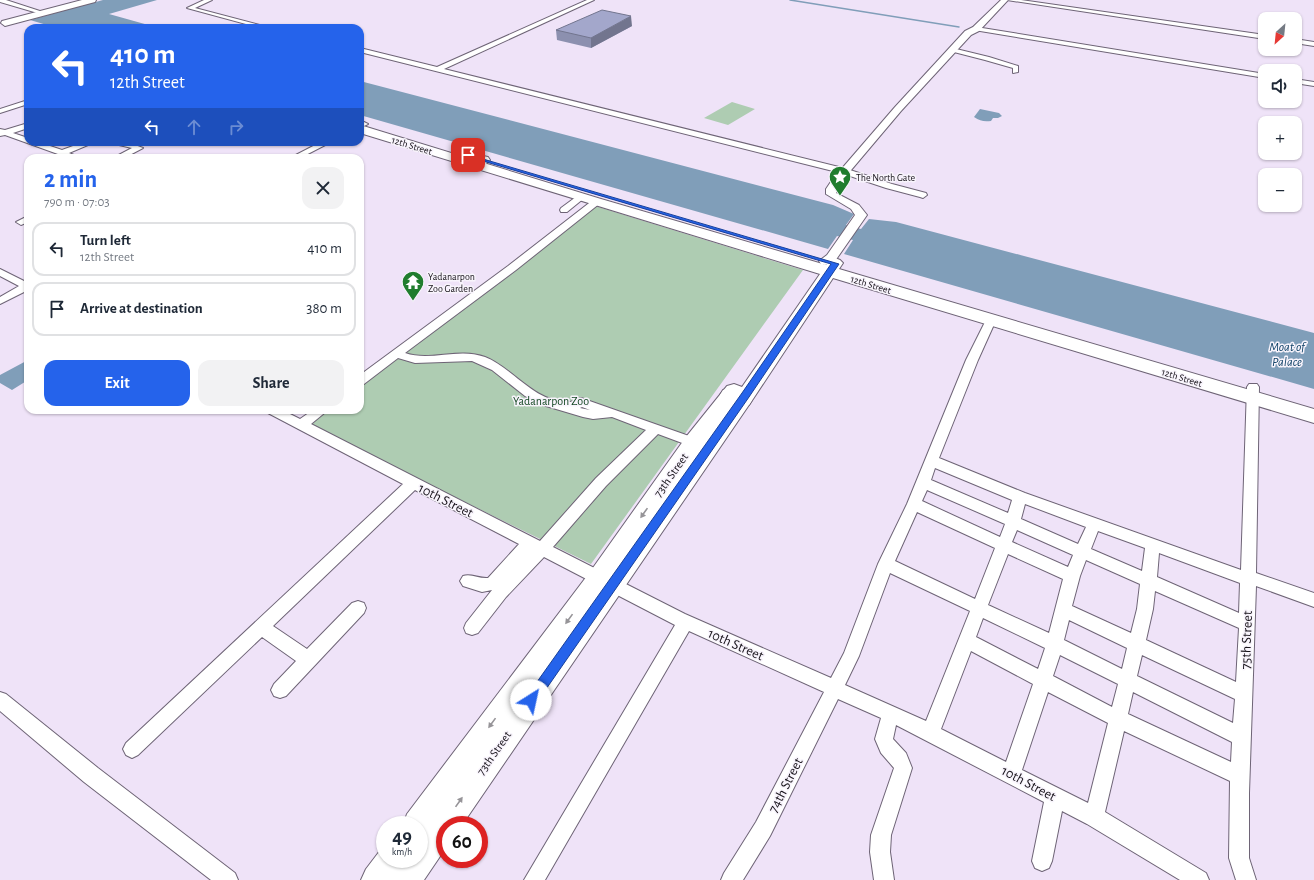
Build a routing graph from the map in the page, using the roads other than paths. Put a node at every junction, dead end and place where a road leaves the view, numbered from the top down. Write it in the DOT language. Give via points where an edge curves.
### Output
graph roads {
  1 [pos="0,0"];
  2 [pos="80,0"];
  3 [pos="92,0"];
  4 [pos="209,0"];
  5 [pos="591,0"];
  6 [pos="1005,0"];
  7 [pos="1010,0"];
  8 [pos="40,12"];
  9 [pos="6,21"];
  10 [pos="24,24"];
  11 [pos="252,24"];
  12 [pos="22,28"];
  13 [pos="976,29"];
  14 [pos="1258,36"];
  15 [pos="1302,43"];
  16 [pos="1314,44"];
  17 [pos="952,50"];
  18 [pos="364,51"];
  19 [pos="449,65"];
  20 [pos="439,70"];
  21 [pos="1015,72"];
  22 [pos="1258,75"];
  23 [pos="1302,82"];
  24 [pos="1314,84"];
  25 [pos="524,85"];
  26 [pos="516,90"];
  27 [pos="24,103"];
  28 [pos="568,103"];
  29 [pos="0,111"];
  30 [pos="24,126"];
  31 [pos="364,127"];
  32 [pos="2,133"];
  33 [pos="24,140"];
  34 [pos="41,146"];
  35 [pos="80,146"];
  36 [pos="132,146"];
  37 [pos="319,146"];
  38 [pos="61,153"];
  39 [pos="64,154"];
  40 [pos="126,154"];
  41 [pos="302,154"];
  42 [pos="479,162"];
  43 [pos="844,171"];
  44 [pos="924,195"];
  45 [pos="580,197"];
  46 [pos="596,202"];
  47 [pos="564,210"];
  48 [pos="830,263"];
  49 [pos="0,272"];
  50 [pos="24,285"];
  51 [pos="24,289"];
  52 [pos="0,301"];
  53 [pos="991,320"];
  54 [pos="397,354"];
  55 [pos="364,379"];
  56 [pos="1253,393"];
  57 [pos="1314,405"];
  58 [pos="280,414"];
  59 [pos="316,414"];
  60 [pos="1314,416"];
  61 [pos="301,425"];
  62 [pos="656,428"];
  63 [pos="701,445"];
  64 [pos="932,461"];
  65 [pos="922,482"];
  66 [pos="413,483"];
  67 [pos="1020,497"];
  68 [pos="914,504"];
  69 [pos="1014,522"];
  70 [pos="1094,524"];
  71 [pos="535,545"];
  72 [pos="1153,545"];
  73 [pos="1004,546"];
  74 [pos="1083,553"];
  75 [pos="886,564"];
  76 [pos="1072,576"];
  77 [pos="1248,578"];
  78 [pos="468,581"];
  79 [pos="605,582"];
  80 [pos="1150,582"];
  81 [pos="1314,600"];
  82 [pos="358,608"];
  83 [pos="980,608"];
  84 [pos="1064,610"];
  85 [pos="675,616"];
  86 [pos="1247,624"];
  87 [pos="260,627"];
  88 [pos="472,628"];
  89 [pos="967,641"];
  90 [pos="1055,644"];
  91 [pos="1136,644"];
  92 [pos="309,660"];
  93 [pos="1127,679"];
  94 [pos="1042,680"];
  95 [pos="835,689"];
  96 [pos="280,690"];
  97 [pos="1243,694"];
  98 [pos="0,700"];
  99 [pos="892,714"];
  100 [pos="1118,719"];
  101 [pos="930,733"];
  102 [pos="1240,736"];
  103 [pos="132,749"];
  104 [pos="1011,774"];
  105 [pos="1240,776"];
  106 [pos="1055,797"];
  107 [pos="425,816"];
  108 [pos="1094,817"];
  109 [pos="1042,861"];
  110 [pos="386,868"];
  111 [pos="228,880"];
  112 [pos="377,880"];
  113 [pos="405,880"];
  114 [pos="534,880"];
  115 [pos="731,880"];
  116 [pos="884,880"];
  117 [pos="1199,880"];
  118 [pos="1246,880"];
  1 -- 8 [label="street"];
  2 -- 8 [label="main road"];
  3 -- 8 [label="main road"];
  4 -- 11 [label="street" via="190,8"];
  5 -- 19 [label="street"];
  6 -- 13 [label="street"];
  7 -- 14 [label="street"];
  8 -- 9 [label="main road"];
  9 -- 10 [label="main road"];
  9 -- 12 [label="main road"];
  13 -- 17 [label="street" via="968,33"];
  13 -- 22 [label="street"];
  15 -- 16 [label="street"];
  17 -- 21 [label="street" via="1016,67"];
  17 -- 43 [label="street"];
  18 -- 20 [label="street"];
  19 -- 20 [label="street"];
  19 -- 25 [label="street"];
  20 -- 26 [label="street"];
  23 -- 24 [label="street"];
  25 -- 26 [label="street"];
  25 -- 28 [label="street" via="568,96"];
  26 -- 28 [label="street"];
  27 -- 29 [label="street"];
  28 -- 43 [label="street"];
  30 -- 32 [label="street"];
  31 -- 42 [label="main road, 12th Street"];
  32 -- 33 [label="street"];
  34 -- 38 [label="street"];
  35 -- 38 [label="street"];
  36 -- 40 [label="street" via="139,148"];
  37 -- 41 [label="street"];
  38 -- 39 [label="street"];
  42 -- 45 [label="main road, 12th Street"];
  42 -- 48 [label="main road, 12th Street"];
  43 -- 44 [label="street"];
  43 -- 48 [label="street" via="830,192 855,207 861,215"];
  45 -- 46 [label="main road, 12th Street"];
  45 -- 47 [label="street"];
  46 -- 48 [label="main road, 12th Street"];
  46 -- 54 [label="street"];
  48 -- 53 [label="main road, 12th Street"];
  48 -- 56 [label="main road, 12th Street"];
  48 -- 63 [label="main road, 73th Street"];
  49 -- 50 [label="street"];
  51 -- 52 [label="street"];
  53 -- 56 [label="main road, 12th Street"];
  53 -- 64 [label="street, 74th Street" via="972,360"];
  54 -- 55 [label="street"];
  54 -- 62 [label="street" via="420,359 461,357 482,360 498,368 530,394 556,404 573,406 581,402"];
  56 -- 57 [label="main road, 12th Street"];
  56 -- 60 [label="main road, 12th Street"];
  56 -- 77 [label="street, 75th Street"];
  58 -- 61 [label="street, 10th Street"];
  59 -- 61 [label="street"];
  61 -- 66 [label="street, 10th Street"];
  62 -- 63 [label="street"];
  62 -- 71 [label="street"];
  63 -- 79 [label="main road, 73th Street"];
  64 -- 65 [label="street, 74th Street"];
  64 -- 67 [label="street"];
  65 -- 68 [label="street, 74th Street"];
  65 -- 69 [label="street"];
  66 -- 71 [label="street, 10th Street"];
  66 -- 87 [label="street"];
  67 -- 69 [label="street"];
  67 -- 70 [label="street"];
  68 -- 73 [label="street"];
  68 -- 75 [label="street, 74th Street"];
  69 -- 73 [label="street"];
  69 -- 74 [label="street"];
  70 -- 72 [label="street"];
  70 -- 74 [label="street"];
  71 -- 78 [label="street" via="490,585 483,586"];
  71 -- 79 [label="street, 10th Street"];
  71 -- 88 [label="street"];
  72 -- 77 [label="street"];
  72 -- 80 [label="street"];
  73 -- 76 [label="street"];
  73 -- 83 [label="street"];
  74 -- 76 [label="street"];
  74 -- 80 [label="street"];
  75 -- 83 [label="street"];
  75 -- 95 [label="street, 74th Street" via="851,656"];
  76 -- 84 [label="street"];
  77 -- 81 [label="street"];
  77 -- 86 [label="street, 75th Street"];
  79 -- 85 [label="street, 10th Street"];
  79 -- 107 [label="main road, 73th Street, one-way"];
  113 -- 79 [label="main road, 73th Street, one-way"];
  80 -- 86 [label="street"];
  80 -- 91 [label="street"];
  82 -- 92 [label="street"];
  83 -- 89 [label="street"];
  83 -- 90 [label="street"];
  84 -- 90 [label="street"];
  84 -- 91 [label="street"];
  85 -- 95 [label="street, 10th Street"];
  85 -- 114 [label="street"];
  86 -- 97 [label="street, 75th Street"];
  87 -- 92 [label="street"];
  87 -- 103 [label="street"];
  89 -- 94 [label="street"];
  89 -- 101 [label="street"];
  90 -- 93 [label="street"];
  90 -- 94 [label="street"];
  91 -- 93 [label="street"];
  91 -- 97 [label="street"];
  92 -- 96 [label="street"];
  93 -- 100 [label="street"];
  93 -- 102 [label="street"];
  94 -- 100 [label="street"];
  94 -- 104 [label="street"];
  95 -- 99 [label="street, 10th Street"];
  95 -- 115 [label="street, 74th Street" via="762,829"];
  97 -- 102 [label="street, 75th Street"];
  98 -- 111 [label="street" via="91,775"];
  99 -- 101 [label="street, 10th Street"];
  99 -- 116 [label="street" via="884,739 903,768 881,835 880,852"];
  100 -- 105 [label="street"];
  100 -- 108 [label="street"];
  101 -- 104 [label="street, 10th Street"];
  102 -- 105 [label="street, 75th Street"];
  104 -- 106 [label="street, 10th Street"];
  105 -- 118 [label="street, 75th Street" via="1239,858"];
  106 -- 108 [label="street, 10th Street"];
  106 -- 109 [label="street"];
  108 -- 117 [label="street, 10th Street"];
  110 -- 112 [label="main road"];
}
